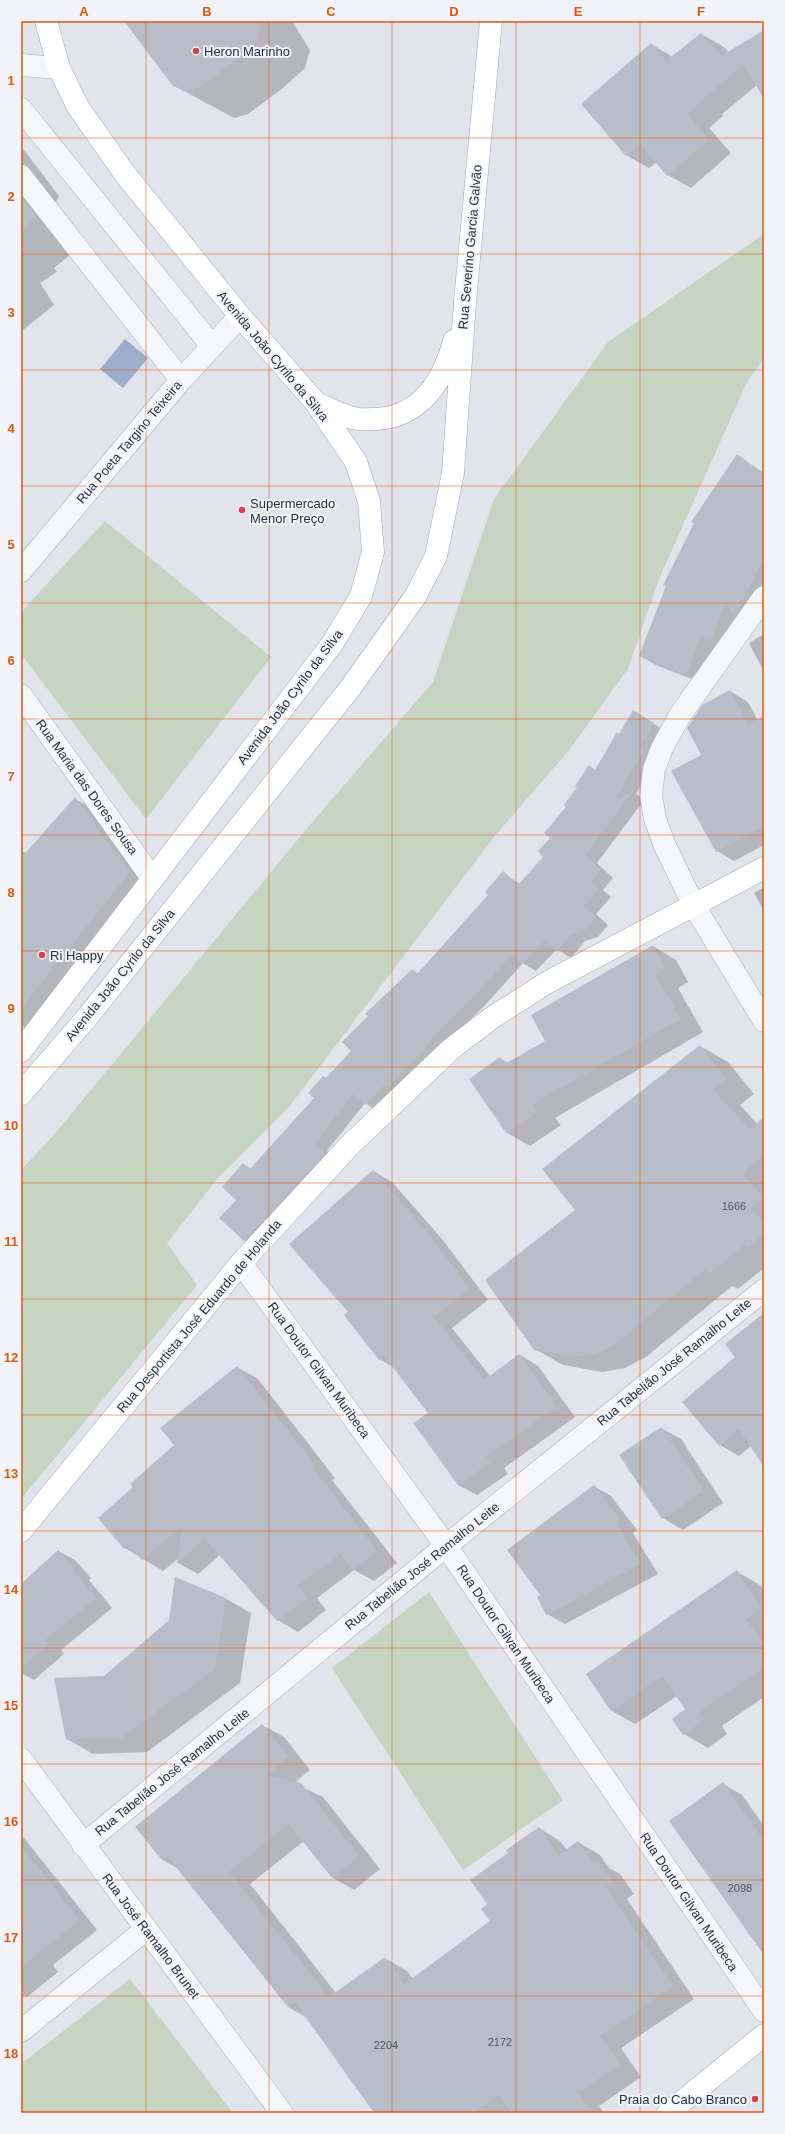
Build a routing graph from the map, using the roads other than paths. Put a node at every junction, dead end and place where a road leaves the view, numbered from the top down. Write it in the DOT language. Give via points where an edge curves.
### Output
graph roads {
  1 [pos="46,21"];
  2 [pos="491,21"];
  3 [pos="21,65"];
  4 [pos="59,68"];
  5 [pos="21,109"];
  6 [pos="21,176"];
  7 [pos="464,302"];
  8 [pos="240,316"];
  9 [pos="212,346"];
  10 [pos="182,380"];
  11 [pos="316,403"];
  12 [pos="453,473"];
  13 [pos="21,571"];
  14 [pos="764,597"];
  15 [pos="21,695"];
  16 [pos="764,868"];
  17 [pos="152,878"];
  18 [pos="693,904"];
  19 [pos="764,1021"];
  20 [pos="21,1051"];
  21 [pos="21,1094"];
  22 [pos="241,1263"];
  23 [pos="764,1290"];
  24 [pos="21,1530"];
  25 [pos="446,1546"];
  26 [pos="21,1759"];
  27 [pos="82,1845"];
  28 [pos="146,1929"];
  29 [pos="764,2011"];
  30 [pos="21,2032"];
  31 [pos="764,2035"];
  32 [pos="282,2113"];
  33 [pos="668,2113"];
  1 -- 4 [label="main road, Avenida João Cyrilo da Silva"];
  2 -- 7 [label="main road, Rua Severino Garcia Galvão"];
  3 -- 4 [label="street"];
  4 -- 8 [label="main road, Avenida João Cyrilo da Silva" via="78,107 125,174"];
  5 -- 9 [label="street"];
  6 -- 10 [label="street"];
  7 -- 11 [label="main road" via="448,362 432,389 412,409 393,417 354,419"];
  7 -- 12 [label="main road, Rua Severino Garcia Galvão"];
  8 -- 9 [label="street, Rua Poeta Targino Teixeira"];
  8 -- 11 [label="main road, Avenida João Cyrilo da Silva"];
  9 -- 10 [label="street, Rua Poeta Targino Teixeira"];
  10 -- 13 [label="street, Rua Poeta Targino Teixeira"];
  11 -- 17 [label="main road, Avenida João Cyrilo da Silva" via="356,462 370,501 373,552 361,596 332,644"];
  12 -- 21 [label="main road, Avenida João Cyrilo da Silva" via="436,556 415,598 346,693 89,1015"];
  14 -- 18 [label="street" via="680,715 654,769 651,796 655,819"];
  15 -- 17 [label="street, Rua Maria das Dores Sousa"];
  16 -- 18 [label="main road, Rua Desportista José Eduardo de Holanda"];
  17 -- 20 [label="main road, Avenida João Cyrilo da Silva"];
  18 -- 19 [label="street"];
  18 -- 22 [label="main road, Rua Desportista José Eduardo de Holanda" via="548,982 493,1017 451,1050 350,1145"];
  22 -- 24 [label="main road, Rua Desportista José Eduardo de Holanda"];
  22 -- 25 [label="street, Rua Doutor Gilvan Muribeca"];
  23 -- 25 [label="street, Rua Tabelião José Ramalho Leite"];
  25 -- 27 [label="street, Rua Tabelião José Ramalho Leite"];
  25 -- 29 [label="street, Rua Doutor Gilvan Muribeca"];
  26 -- 27 [label="street, Rua José Ramalho Brunet"];
  27 -- 28 [label="street, Rua José Ramalho Brunet"];
  28 -- 30 [label="street"];
  28 -- 32 [label="street, Rua José Ramalho Brunet"];
  31 -- 33 [label="main road"];
}
